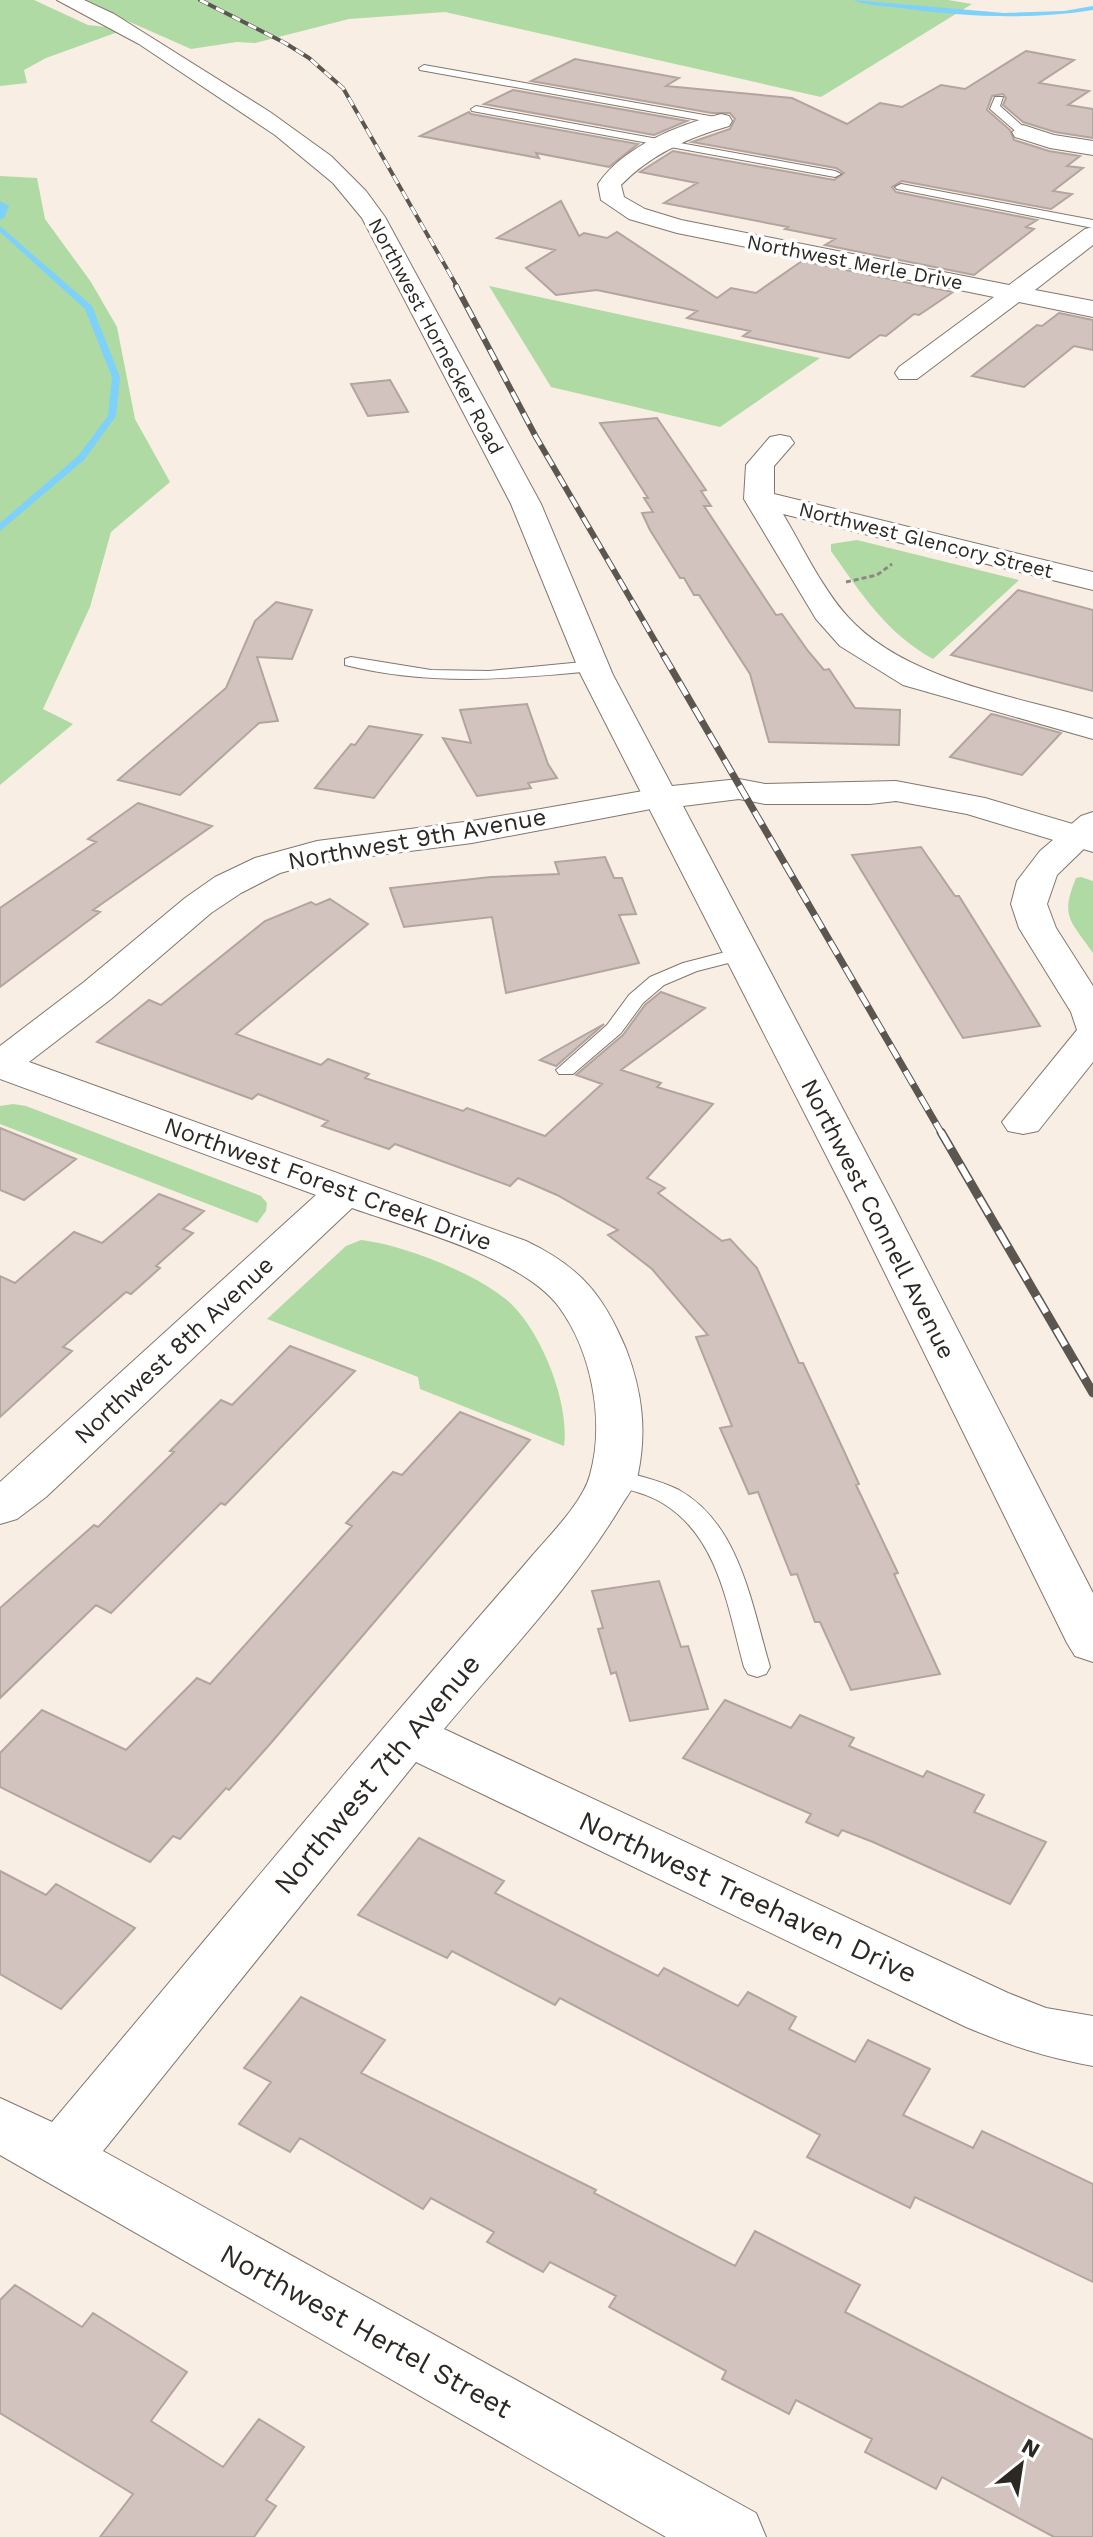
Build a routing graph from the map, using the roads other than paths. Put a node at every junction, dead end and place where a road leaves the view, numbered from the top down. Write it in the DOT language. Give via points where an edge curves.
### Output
graph roads {
  1 [pos="67,0"];
  2 [pos="424,68"];
  3 [pos="999,99"];
  4 [pos="476,109"];
  5 [pos="721,121"];
  6 [pos="1023,132"];
  7 [pos="666,144"];
  8 [pos="1093,148"];
  9 [pos="835,174"];
  10 [pos="901,187"];
  11 [pos="1093,224"];
  12 [pos="1093,234"];
  13 [pos="1014,294"];
  14 [pos="1093,309"];
  15 [pos="908,373"];
  16 [pos="780,443"];
  17 [pos="759,499"];
  18 [pos="1093,581"];
  19 [pos="351,662"];
  20 [pos="593,666"];
  21 [pos="1093,729"];
  22 [pos="660,798"];
  23 [pos="1088,833"];
  24 [pos="741,954"];
  25 [pos="1093,1025"];
  26 [pos="1093,1036"];
  27 [pos="0,1065"];
  28 [pos="566,1070"];
  29 [pos="1023,1122"];
  30 [pos="346,1190"];
  31 [pos="608,1362"];
  32 [pos="614,1477"];
  33 [pos="0,1507"];
  34 [pos="1093,1643"];
  35 [pos="757,1667"];
  36 [pos="408,1735"];
  37 [pos="1093,2041"];
  38 [pos="0,2124"];
  39 [pos="60,2158"];
  40 [pos="732,2537"];
  1 -- 20 [label="street, Northwest Hornecker Road" via="122,26 254,112 324,161 361,198 526,504"];
  2 -- 5 [label="lane"];
  3 -- 6 [label="lane" via="994,107"];
  4 -- 7 [label="lane"];
  5 -- 7 [label="street" via="696,127"];
  6 -- 8 [label="street"];
  7 -- 9 [label="lane"];
  7 -- 13 [label="street, Northwest Merle Drive" via="622,170 609,184 613,200 677,226"];
  10 -- 11 [label="lane"];
  12 -- 13 [label="street"];
  13 -- 14 [label="street, Northwest Merle Drive"];
  13 -- 15 [label="street"];
  16 -- 17 [label="street" via="760,465"];
  17 -- 18 [label="street, Northwest Glencory Street"];
  17 -- 21 [label="street" via="832,619 851,639 907,673"];
  19 -- 20 [label="lane" via="431,675 489,676"];
  20 -- 22 [label="street, Northwest Hornecker Road"];
  22 -- 23 [label="street, Northwest 9th Avenue" via="739,789 765,794 896,791"];
  22 -- 24 [label="street, Northwest Connell Avenue"];
  22 -- 27 [label="street, Northwest 9th Avenue" via="447,835 343,847 247,874 172,924"];
  23 -- 25 [label="street" via="1041,870 1029,903 1037,926 1091,1012"];
  24 -- 28 [label="lane" via="657,981 614,1029"];
  24 -- 34 [label="street, Northwest Connell Avenue"];
  26 -- 29 [label="street"];
  27 -- 30 [label="street, Northwest Forest Creek Drive"];
  30 -- 31 [label="street, Northwest Forest Creek Drive" via="544,1267 573,1294 593,1324"];
  30 -- 33 [label="street, Northwest 8th Avenue"];
  31 -- 32 [label="street, Northwest 7th Avenue" via="621,1414"];
  32 -- 35 [label="lane" via="673,1498 707,1525"];
  32 -- 36 [label="street, Northwest 7th Avenue" via="582,1530"];
  36 -- 37 [label="street, Northwest Treehaven Drive" via="987,2010 1041,2032"];
  36 -- 39 [label="street, Northwest 7th Avenue"];
  38 -- 39 [label="street, Northwest Hertel Street"];
  39 -- 40 [label="street, Northwest Hertel Street"];
}
